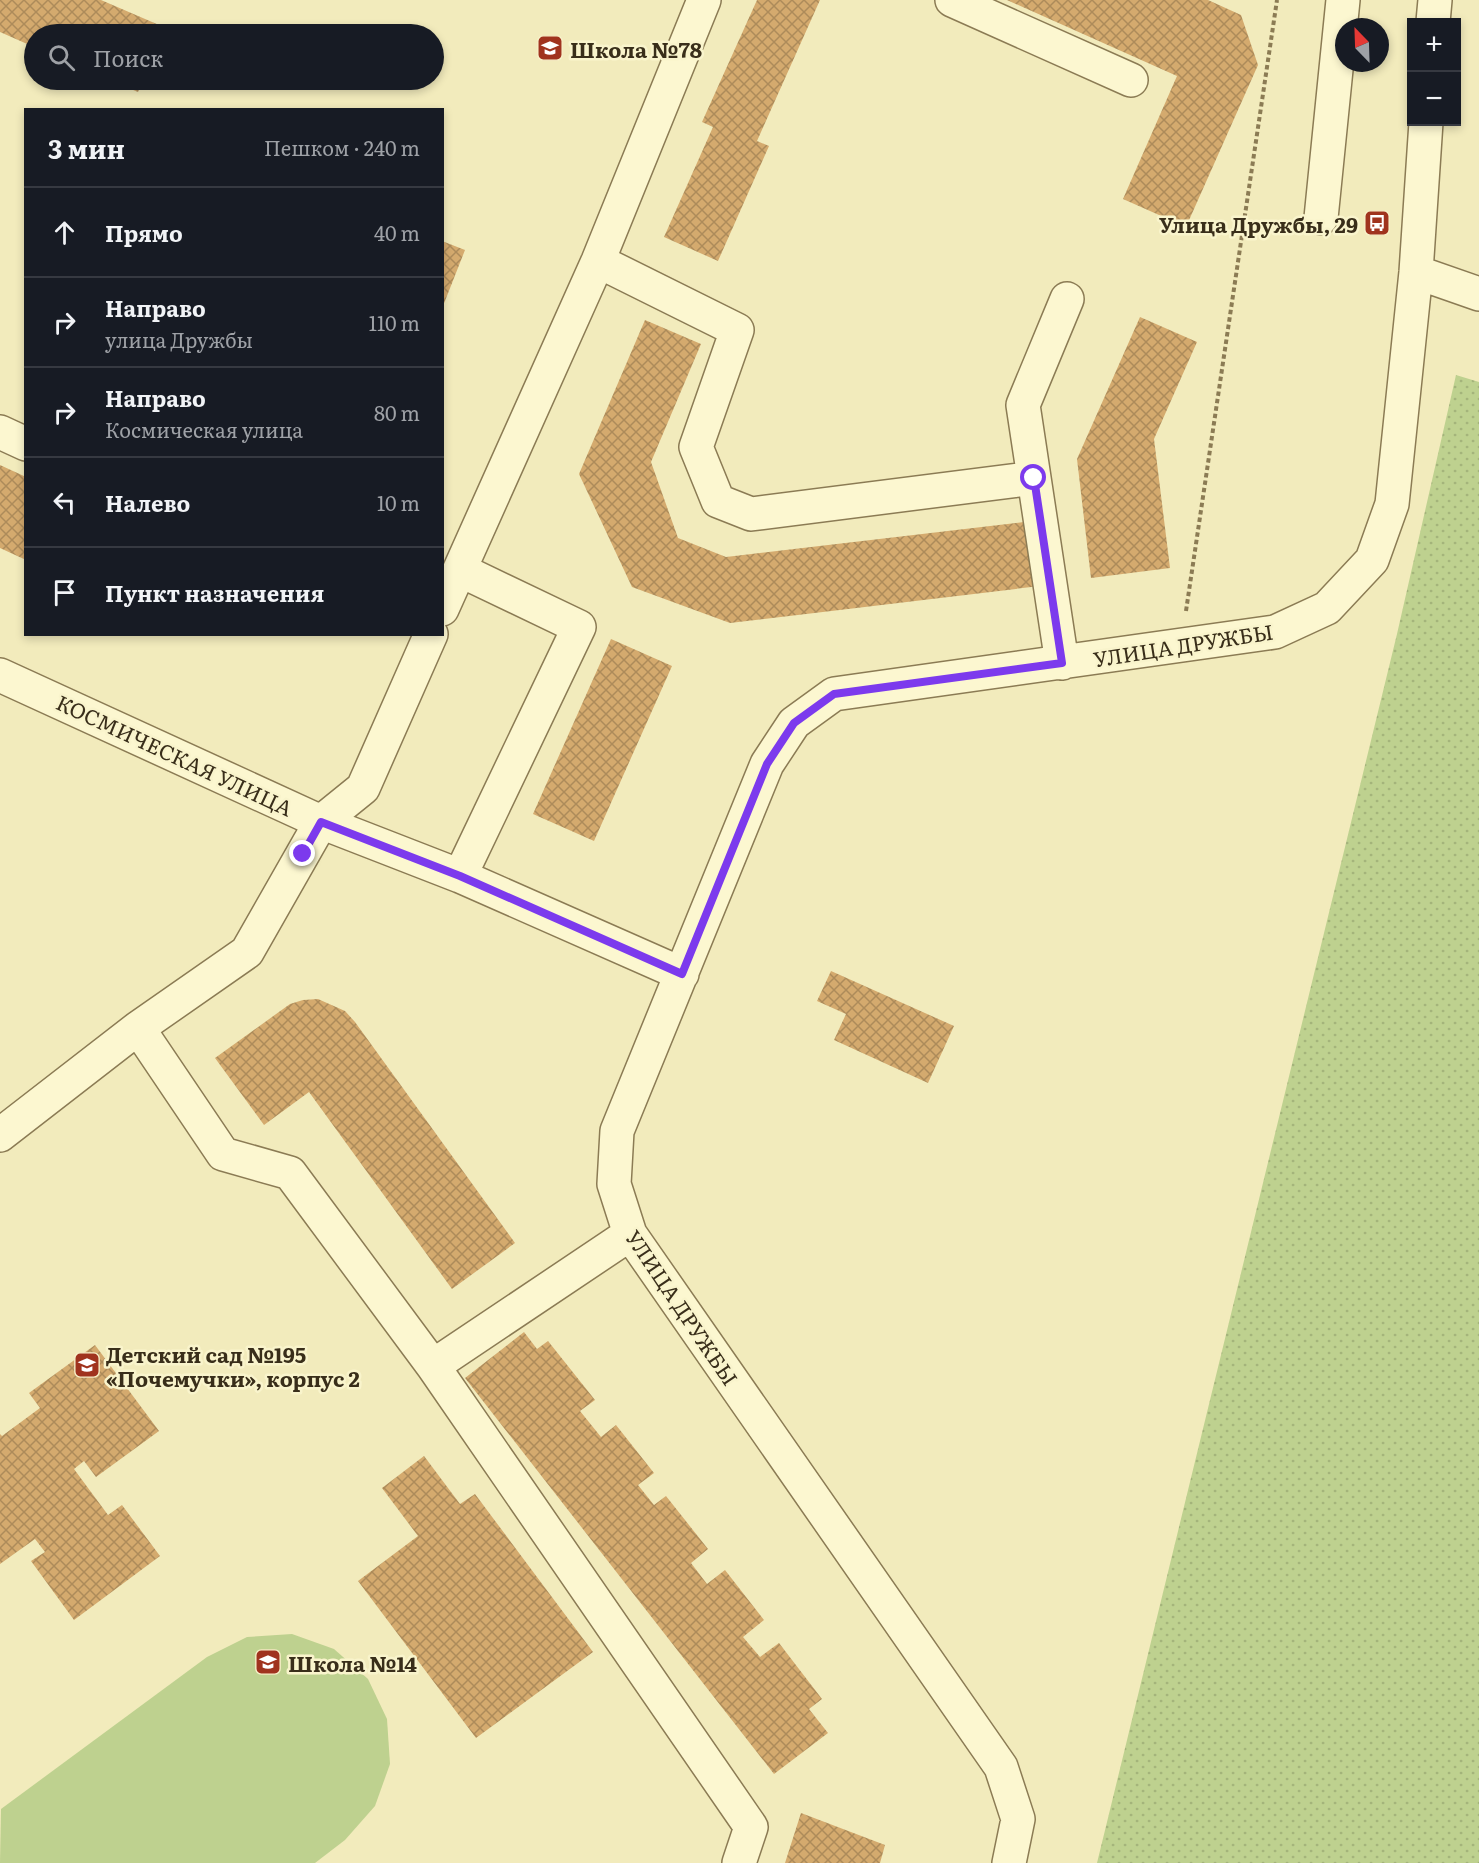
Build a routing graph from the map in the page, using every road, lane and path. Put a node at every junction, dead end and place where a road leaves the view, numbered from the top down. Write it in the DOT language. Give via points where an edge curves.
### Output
graph roads {
  1 [pos="704,0"];
  2 [pos="952,0"];
  3 [pos="1277,0"];
  4 [pos="1343,0"];
  5 [pos="1435,0"];
  6 [pos="1433,18"];
  7 [pos="1131,81"];
  8 [pos="1426,126"];
  9 [pos="1321,218"];
  10 [pos="598,261"];
  11 [pos="1416,272"];
  12 [pos="1479,294"];
  13 [pos="1067,299"];
  14 [pos="0,432"];
  15 [pos="24,443"];
  16 [pos="1034,478"];
  17 [pos="460,570"];
  18 [pos="444,605"];
  19 [pos="1185,620"];
  20 [pos="430,636"];
  21 [pos="1062,663"];
  22 [pos="0,675"];
  23 [pos="321,822"];
  24 [pos="460,876"];
  25 [pos="682,974"];
  26 [pos="138,1028"];
  27 [pos="0,1135"];
  28 [pos="630,1234"];
  29 [pos="433,1366"];
  30 [pos="739,1863"];
  31 [pos="1009,1863"];
  1 -- 10 [label="street"];
  2 -- 7 [label="street"];
  3 -- 19 [label="path"];
  4 -- 9 [label="street"];
  5 -- 6 [label="street"];
  8 -- 11 [label="street, УЛИЦА ДРУЖБЫ"];
  10 -- 16 [label="street" via="737,330 696,447 718,501 751,514"];
  10 -- 17 [label="street"];
  11 -- 12 [label="street"];
  11 -- 21 [label="street, УЛИЦА ДРУЖБЫ" via="1392,504 1372,560 1327,608 1275,632"];
  13 -- 16 [label="street" via="1023,405"];
  14 -- 15 [label="street"];
  16 -- 21 [label="street"];
  17 -- 18 [label="street"];
  17 -- 24 [label="street" via="579,627"];
  20 -- 23 [label="street" via="363,788"];
  21 -- 25 [label="street, УЛИЦА ДРУЖБЫ" via="834,694 794,723 767,764"];
  22 -- 23 [label="street, КОСМИЧЕСКАЯ УЛИЦА"];
  23 -- 24 [label="street, КОСМИЧЕСКАЯ УЛИЦА"];
  23 -- 26 [label="street" via="247,952"];
  24 -- 25 [label="street, КОСМИЧЕСКАЯ УЛИЦА"];
  25 -- 28 [label="street, УЛИЦА ДРУЖБЫ" via="617,1131 614,1184"];
  26 -- 27 [label="street"];
  26 -- 29 [label="street" via="223,1154 290,1173"];
  28 -- 29 [label="street"];
  28 -- 31 [label="street, УЛИЦА ДРУЖБЫ" via="1001,1767 1018,1819"];
  29 -- 30 [label="street" via="751,1827"];
}
